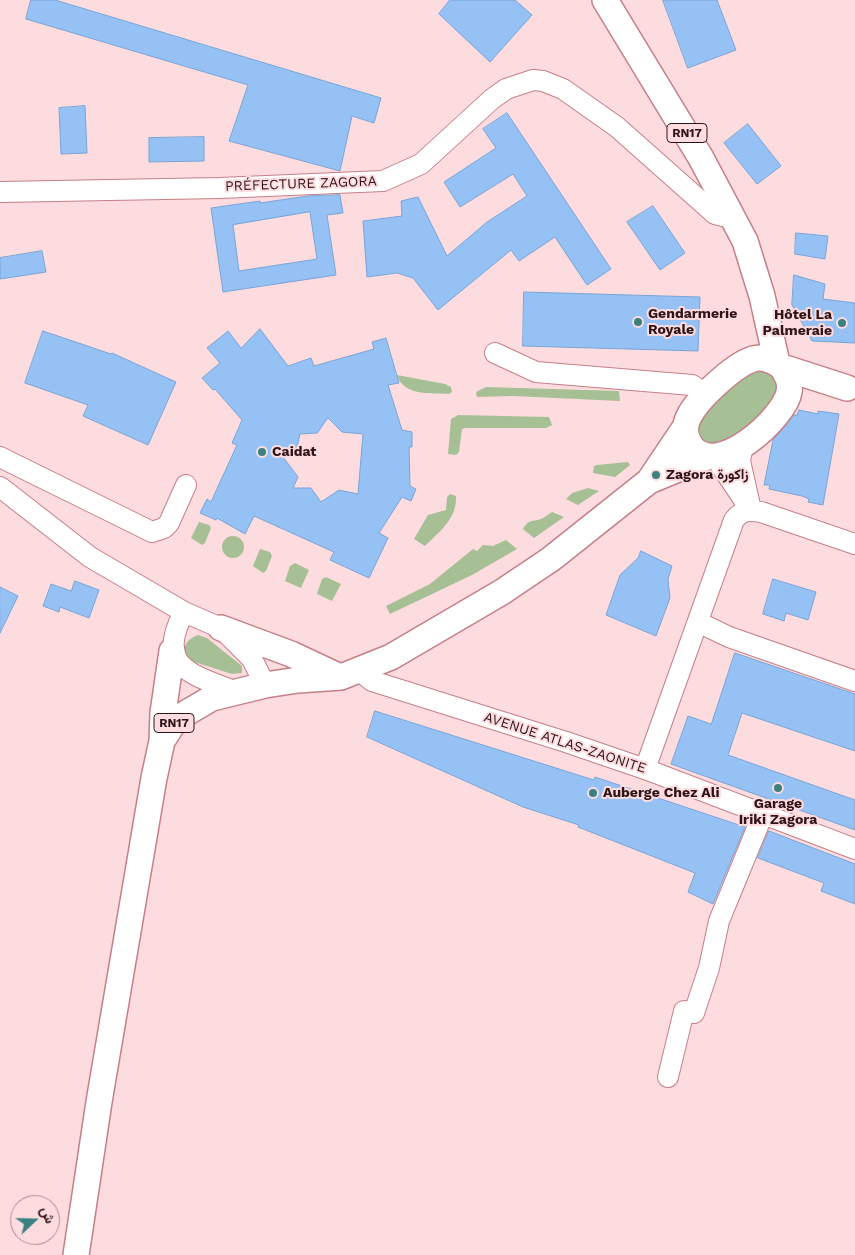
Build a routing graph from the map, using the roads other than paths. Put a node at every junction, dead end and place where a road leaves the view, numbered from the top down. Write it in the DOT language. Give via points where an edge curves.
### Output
graph roads {
  1 [pos="605,0"];
  2 [pos="0,192"];
  3 [pos="732,214"];
  4 [pos="755,273"];
  5 [pos="495,354"];
  6 [pos="752,360"];
  7 [pos="779,365"];
  8 [pos="851,388"];
  9 [pos="706,394"];
  10 [pos="788,396"];
  11 [pos="686,426"];
  12 [pos="743,444"];
  13 [pos="0,457"];
  14 [pos="711,457"];
  15 [pos="649,481"];
  16 [pos="186,486"];
  17 [pos="0,487"];
  18 [pos="751,510"];
  19 [pos="855,544"];
  20 [pos="184,612"];
  21 [pos="698,622"];
  22 [pos="221,628"];
  23 [pos="172,651"];
  24 [pos="350,674"];
  25 [pos="855,681"];
  26 [pos="265,685"];
  27 [pos="234,691"];
  28 [pos="162,740"];
  29 [pos="645,769"];
  30 [pos="763,814"];
  31 [pos="855,849"];
  32 [pos="668,1078"];
  33 [pos="76,1255"];
  1 -- 3 [label="main road, RN17" via="697,150"];
  2 -- 3 [label="street, PRÉFECTURE ZAGORA" via="383,181 421,164 492,99 513,86 533,80 564,89 618,127 715,214"];
  3 -- 4 [label="main road, RN17"];
  4 -- 6 [label="main road, RN17"];
  4 -- 7 [label="main road, RN17"];
  5 -- 9 [label="street" via="536,372 692,385"];
  6 -- 7 [label="main road" via="764,359"];
  6 -- 9 [label="main road, RN17"];
  7 -- 8 [label="main road"];
  7 -- 10 [label="main road, RN17" via="790,384"];
  8 -- 10 [label="main road"];
  9 -- 11 [label="main road, RN17" via="691,413"];
  10 -- 12 [label="main road, RN17" via="774,415"];
  11 -- 14 [label="main road" via="687,439 692,447"];
  11 -- 15 [label="main road, RN17"];
  12 -- 14 [label="main road, RN17" via="732,452"];
  12 -- 18 [label="street" via="740,461"];
  13 -- 16 [label="street" via="152,532 169,523"];
  14 -- 15 [label="main road, RN17"];
  14 -- 18 [label="street"];
  15 -- 24 [label="main road, RN17" via="551,559 502,592 414,646"];
  17 -- 20 [label="street" via="90,557"];
  18 -- 19 [label="street"];
  18 -- 21 [label="street" via="739,514 734,520"];
  20 -- 22 [label="street"];
  20 -- 23 [label="street" via="175,632"];
  21 -- 25 [label="street" via="729,637"];
  21 -- 29 [label="street"];
  22 -- 24 [label="main road"];
  22 -- 26 [label="street" via="252,659"];
  23 -- 27 [label="street" via="187,671"];
  23 -- 28 [label="main road"];
  24 -- 26 [label="main road, RN17"];
  24 -- 29 [label="street, AVENUE ATLAS-ZAONITE"];
  26 -- 27 [label="main road, RN17"];
  27 -- 28 [label="main road, RN17" via="212,698 176,719"];
  28 -- 33 [label="main road, RN17" via="112,1021"];
  29 -- 30 [label="street, AVENUE ATLAS-ZAONITE"];
  30 -- 31 [label="street, AVENUE ATLAS-ZAONITE"];
  30 -- 32 [label="street" via="718,920 709,968 694,1013 684,1011"];
}
